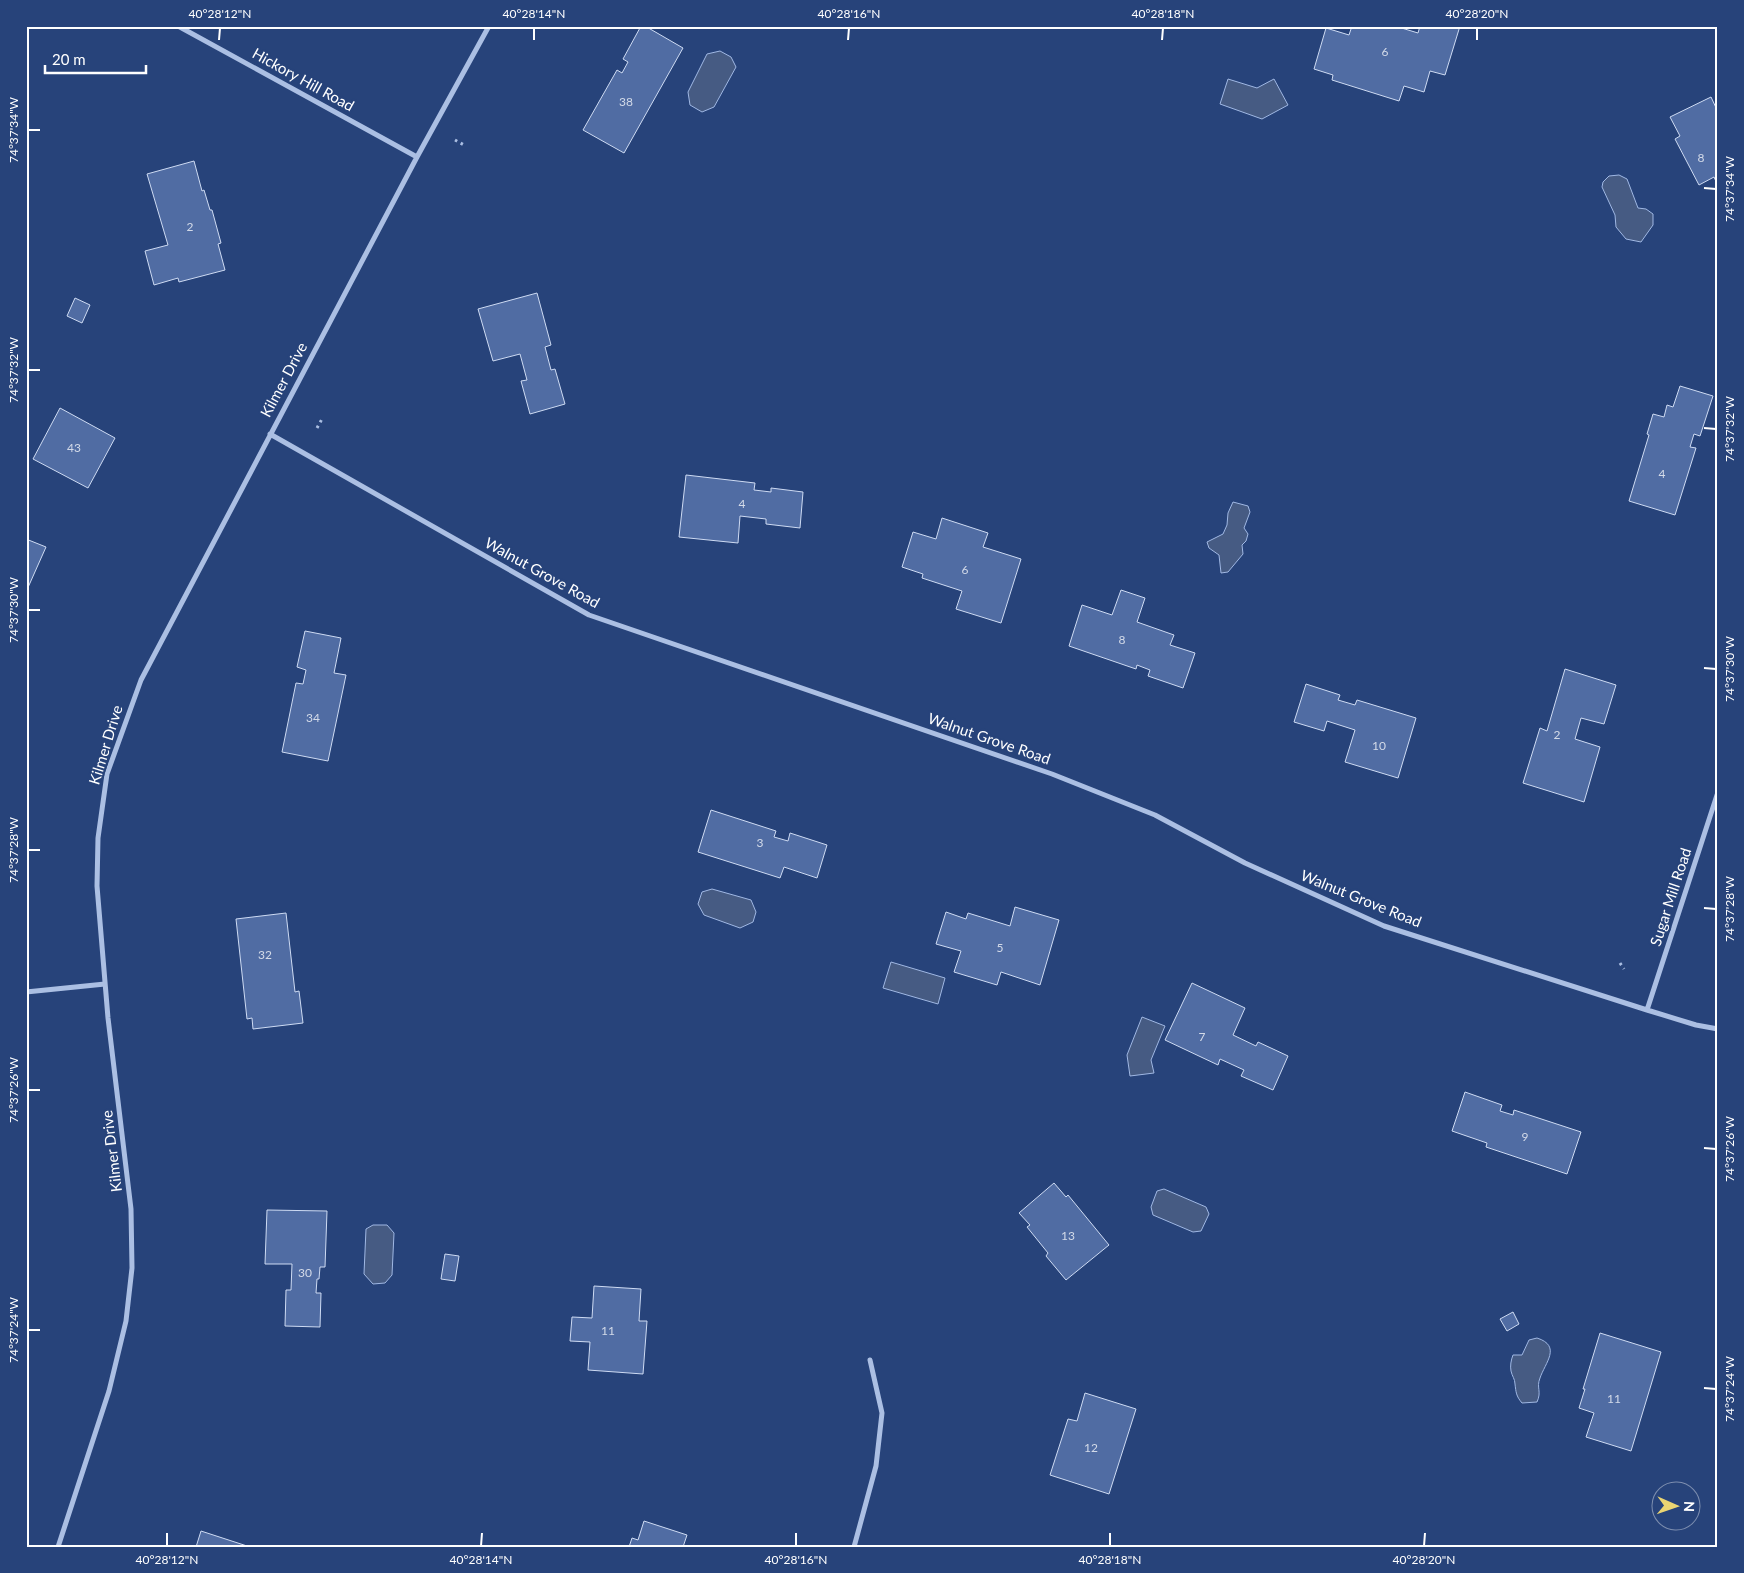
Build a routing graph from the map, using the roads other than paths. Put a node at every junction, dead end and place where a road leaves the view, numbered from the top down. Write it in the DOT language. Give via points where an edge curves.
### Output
graph roads {
  1 [pos="178,26"];
  2 [pos="489,26"];
  3 [pos="417,157"];
  4 [pos="270,434"];
  5 [pos="1718,792"];
  6 [pos="105,984"];
  7 [pos="26,992"];
  8 [pos="1646,1010"];
  9 [pos="1718,1029"];
  10 [pos="870,1360"];
  11 [pos="58,1547"];
  12 [pos="854,1547"];
  1 -- 3 [label="street, Hickory Hill Road"];
  2 -- 3 [label="street, Kilmer Drive"];
  3 -- 4 [label="street, Kilmer Drive"];
  4 -- 6 [label="street, Kilmer Drive" via="141,680 107,774 98,838 97,886"];
  4 -- 8 [label="street, Walnut Grove Road" via="589,615 1052,774 1156,814 1245,864 1384,926"];
  5 -- 8 [label="street, Sugar Mill Road"];
  6 -- 7 [label="street"];
  6 -- 11 [label="street, Kilmer Drive" via="131,1209 132,1268 126,1321 109,1391"];
  8 -- 9 [label="street, Walnut Grove Road"];
  10 -- 12 [label="street" via="882,1413 876,1466"];
}
